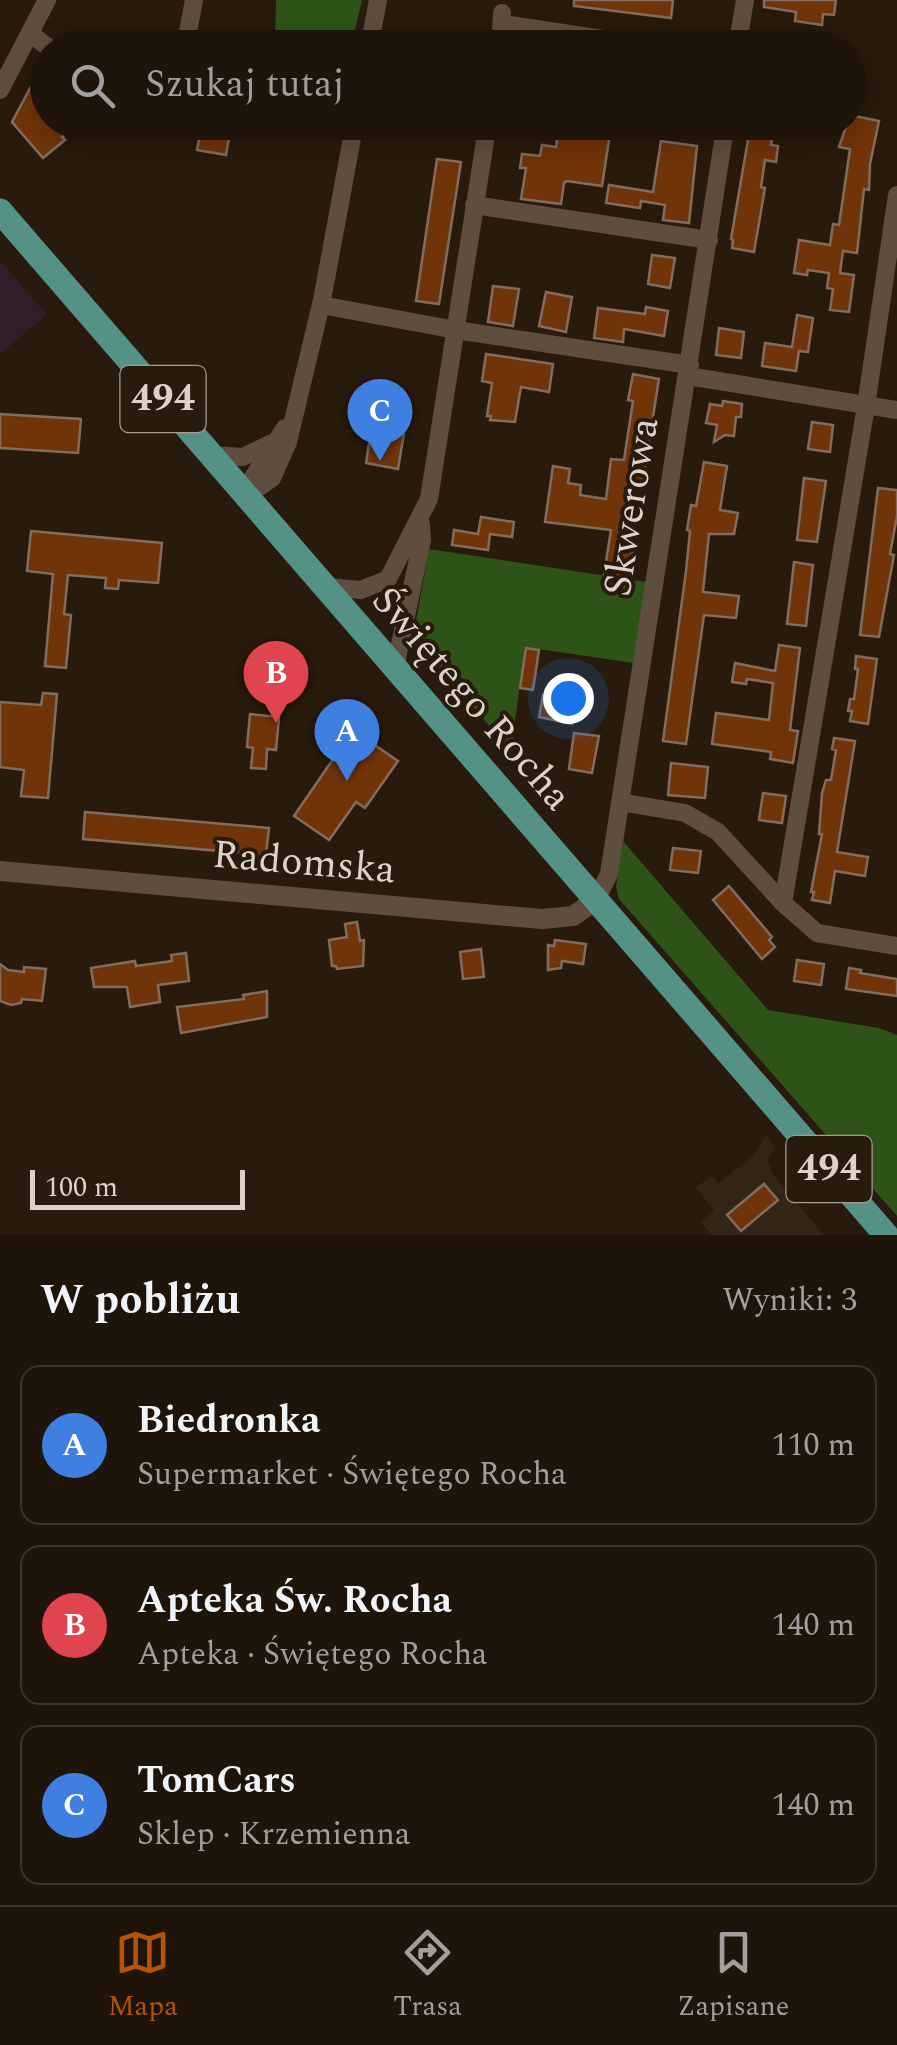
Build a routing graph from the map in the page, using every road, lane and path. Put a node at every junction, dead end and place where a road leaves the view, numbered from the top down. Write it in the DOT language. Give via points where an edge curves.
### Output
graph roads {
  1 [pos="46,0"];
  2 [pos="194,0"];
  3 [pos="378,0"];
  4 [pos="745,0"];
  5 [pos="33,30"];
  6 [pos="188,30"];
  7 [pos="372,30"];
  8 [pos="502,30"];
  9 [pos="567,30"];
  10 [pos="740,30"];
  11 [pos="30,36"];
  12 [pos="0,90"];
  13 [pos="352,140"];
  14 [pos="485,140"];
  15 [pos="723,140"];
  16 [pos="897,195"];
  17 [pos="474,205"];
  18 [pos="0,211"];
  19 [pos="709,240"];
  20 [pos="321,305"];
  21 [pos="456,330"];
  22 [pos="689,370"];
  23 [pos="866,406"];
  24 [pos="897,410"];
  25 [pos="296,411"];
  26 [pos="280,436"];
  27 [pos="210,455"];
  28 [pos="272,478"];
  29 [pos="245,495"];
  30 [pos="264,517"];
  31 [pos="421,519"];
  32 [pos="326,587"];
  33 [pos="395,668"];
  34 [pos="620,802"];
  35 [pos="0,870"];
  36 [pos="596,900"];
  37 [pos="783,903"];
  38 [pos="897,946"];
  39 [pos="886,1235"];
  1 -- 5 [label="street"];
  2 -- 6 [label="street"];
  3 -- 7 [label="street"];
  4 -- 10 [label="street"];
  8 -- 9 [label="street" via="503,18"];
  11 -- 12 [label="street"];
  13 -- 20 [label="street"];
  14 -- 17 [label="street"];
  15 -- 19 [label="street, Skwerowa"];
  16 -- 23 [label="street"];
  17 -- 19 [label="street"];
  17 -- 21 [label="street"];
  18 -- 27 [label="main road, Świętego Rocha / 494"];
  19 -- 22 [label="street, Skwerowa"];
  20 -- 21 [label="street"];
  20 -- 25 [label="street"];
  21 -- 22 [label="street"];
  21 -- 31 [label="street"];
  22 -- 23 [label="street"];
  22 -- 34 [label="street, Skwerowa"];
  23 -- 24 [label="street"];
  23 -- 37 [label="street"];
  25 -- 26 [label="street"];
  25 -- 28 [label="street"];
  26 -- 27 [label="street" via="252,455"];
  26 -- 29 [label="street"];
  27 -- 29 [label="main road, Świętego Rocha / 494"];
  28 -- 29 [label="street"];
  28 -- 30 [label="street"];
  29 -- 30 [label="main road, Świętego Rocha / 494"];
  30 -- 32 [label="main road, Świętego Rocha / 494"];
  31 -- 32 [label="street" via="388,579 361,590"];
  31 -- 33 [label="street"];
  32 -- 33 [label="main road, Świętego Rocha / 494"];
  33 -- 36 [label="main road, Świętego Rocha / 494"];
  34 -- 36 [label="street, Skwerowa" via="609,874"];
  34 -- 37 [label="street" via="685,813 718,832"];
  35 -- 36 [label="street, Radomska" via="542,920 572,916"];
  36 -- 39 [label="main road, Świętego Rocha / 494"];
  37 -- 38 [label="street" via="817,933"];
}
